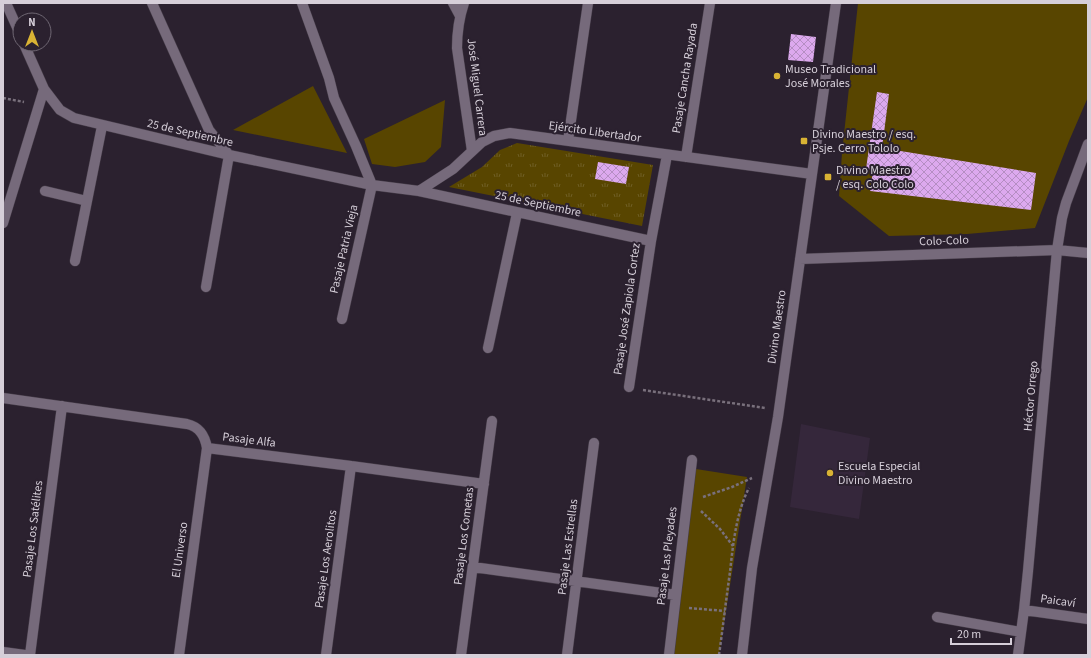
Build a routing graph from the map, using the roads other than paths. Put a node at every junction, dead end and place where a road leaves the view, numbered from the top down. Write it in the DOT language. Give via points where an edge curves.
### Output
graph roads {
  1 [pos="6,3"];
  2 [pos="152,3"];
  3 [pos="302,3"];
  4 [pos="453,3"];
  5 [pos="464,3"];
  6 [pos="588,3"];
  7 [pos="710,3"];
  8 [pos="836,3"];
  9 [pos="12,16"];
  10 [pos="460,16"];
  11 [pos="28,52"];
  12 [pos="44,89"];
  13 [pos="102,126"];
  14 [pos="568,141"];
  15 [pos="1088,144"];
  16 [pos="472,151"];
  17 [pos="229,155"];
  18 [pos="667,155"];
  19 [pos="686,157"];
  20 [pos="812,174"];
  21 [pos="372,185"];
  22 [pos="45,191"];
  23 [pos="420,191"];
  24 [pos="87,201"];
  25 [pos="517,213"];
  26 [pos="3,223"];
  27 [pos="650,242"];
  28 [pos="1057,250"];
  29 [pos="1088,253"];
  30 [pos="800,259"];
  31 [pos="75,261"];
  32 [pos="206,287"];
  33 [pos="342,319"];
  34 [pos="488,348"];
  35 [pos="629,388"];
  36 [pos="3,398"];
  37 [pos="62,406"];
  38 [pos="492,421"];
  39 [pos="594,443"];
  40 [pos="207,448"];
  41 [pos="692,460"];
  42 [pos="351,466"];
  43 [pos="484,484"];
  44 [pos="473,567"];
  45 [pos="576,581"];
  46 [pos="676,595"];
  47 [pos="1024,610"];
  48 [pos="937,617"];
  49 [pos="1088,619"];
  50 [pos="1021,632"];
  51 [pos="3,652"];
  52 [pos="25,655"];
  53 [pos="30,655"];
  54 [pos="180,655"];
  55 [pos="326,655"];
  56 [pos="461,655"];
  57 [pos="567,655"];
  58 [pos="669,655"];
  59 [pos="742,655"];
  60 [pos="1018,655"];
  1 -- 9 [label="street"];
  2 -- 17 [label="street" via="209,130"];
  3 -- 21 [label="street" via="334,98"];
  4 -- 10 [label="street"];
  5 -- 10 [label="street, José Miguel Carrera"];
  6 -- 14 [label="street"];
  7 -- 19 [label="street, Pasaje Cancha Rayada"];
  8 -- 20 [label="street, Divino Maestro"];
  10 -- 16 [label="street, José Miguel Carrera" via="460,74"];
  11 -- 12 [label="street, 25 de Septiembre"];
  12 -- 13 [label="street, 25 de Septiembre" via="60,110 74,118"];
  12 -- 26 [label="street"];
  13 -- 17 [label="street, 25 de Septiembre"];
  13 -- 24 [label="street"];
  14 -- 16 [label="street, Ejército Libertador" via="510,133 494,136"];
  14 -- 18 [label="street, Ejército Libertador"];
  15 -- 28 [label="street, Héctor Orrego" via="1066,203"];
  16 -- 23 [label="street, Ejército Libertador" via="453,169"];
  17 -- 21 [label="street, 25 de Septiembre"];
  17 -- 32 [label="street"];
  18 -- 19 [label="street, Ejército Libertador"];
  18 -- 27 [label="street, Pasaje José Zapiola Cortez"];
  19 -- 20 [label="street, Ejército Libertador"];
  20 -- 30 [label="street, Divino Maestro"];
  21 -- 23 [label="street, 25 de Septiembre"];
  21 -- 33 [label="street, Pasaje Patria Vieja"];
  22 -- 24 [label="street"];
  23 -- 25 [label="street, 25 de Septiembre"];
  24 -- 31 [label="street"];
  25 -- 27 [label="street, 25 de Septiembre"];
  25 -- 34 [label="street"];
  27 -- 35 [label="street, Pasaje José Zapiola Cortez"];
  28 -- 29 [label="street, Colo-Colo"];
  28 -- 30 [label="street, Colo-Colo"];
  28 -- 47 [label="street, Héctor Orrego"];
  30 -- 59 [label="street, Divino Maestro" via="769,476 753,560"];
  36 -- 37 [label="street, Pasaje Alfa"];
  37 -- 40 [label="street, Pasaje Alfa" via="193,425 202,433"];
  37 -- 53 [label="street, Pasaje Los Satélites"];
  38 -- 43 [label="street, Pasaje Los Cometas"];
  39 -- 45 [label="street, Pasaje Las Estrellas"];
  40 -- 42 [label="street, Pasaje Alfa"];
  40 -- 54 [label="street, El Universo"];
  41 -- 46 [label="street, Pasaje Las Pleyades"];
  42 -- 43 [label="street, Pasaje Alfa"];
  42 -- 55 [label="street, Pasaje Los Aerolitos"];
  43 -- 44 [label="street, Pasaje Los Cometas"];
  44 -- 45 [label="street"];
  44 -- 56 [label="street, Pasaje Los Cometas"];
  45 -- 46 [label="street"];
  45 -- 57 [label="street, Pasaje Las Estrellas"];
  46 -- 58 [label="street, Pasaje Las Pleyades"];
  47 -- 49 [label="street, Paicaví"];
  47 -- 50 [label="street, Héctor Orrego"];
  48 -- 50 [label="street"];
  50 -- 60 [label="street, Héctor Orrego"];
  51 -- 52 [label="street"];
}
